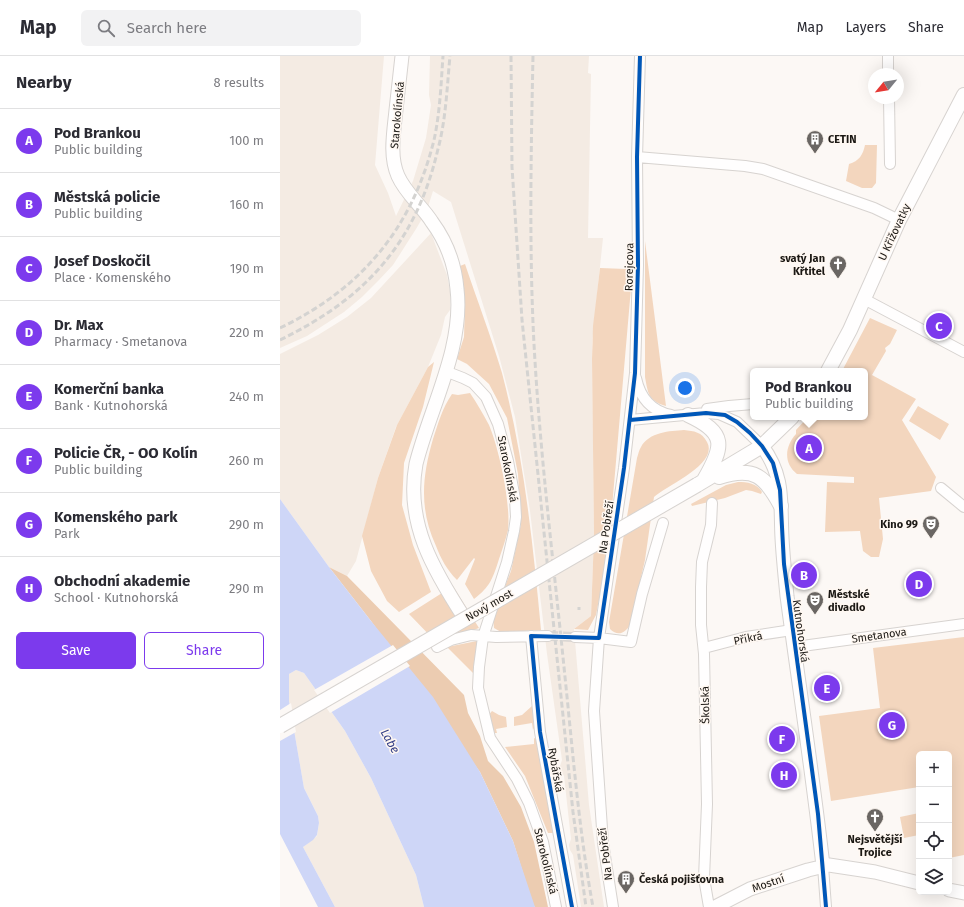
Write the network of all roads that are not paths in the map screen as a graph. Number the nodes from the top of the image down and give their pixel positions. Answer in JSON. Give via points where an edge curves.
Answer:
{"nodes":[{"id":1,"x":402,"y":56,"type":"edge"},
{"id":2,"x":640,"y":56,"type":"edge"},
{"id":3,"x":888,"y":56,"type":"edge"},
{"id":4,"x":888,"y":68,"type":"edge"},
{"id":5,"x":963,"y":102,"type":"edge"},
{"id":6,"x":889,"y":104,"type":"edge"},
{"id":7,"x":637,"y":157,"type":"junction"},
{"id":8,"x":890,"y":164,"type":"dead end"},
{"id":9,"x":899,"y":220,"type":"junction"},
{"id":10,"x":864,"y":299,"type":"junction"},
{"id":11,"x":964,"y":352,"type":"edge"},
{"id":12,"x":830,"y":368,"type":"edge"},
{"id":13,"x":445,"y":371,"type":"junction"},
{"id":14,"x":635,"y":373,"type":"junction"},
{"id":15,"x":750,"y":404,"type":"edge"},
{"id":16,"x":683,"y":415,"type":"junction"},
{"id":17,"x":630,"y":420,"type":"junction"},
{"id":18,"x":789,"y":420,"type":"edge"},
{"id":19,"x":762,"y":446,"type":"junction"},
{"id":20,"x":700,"y":483,"type":"junction"},
{"id":21,"x":941,"y":488,"type":"dead end"},
{"id":22,"x":712,"y":503,"type":"dead end"},
{"id":23,"x":781,"y":506,"type":"junction"},
{"id":24,"x":964,"y":507,"type":"edge"},
{"id":25,"x":663,"y":523,"type":"dead end"},
{"id":26,"x":465,"y":619,"type":"junction"},
{"id":27,"x":964,"y":624,"type":"edge"},
{"id":28,"x":792,"y":630,"type":"junction"},
{"id":29,"x":531,"y":636,"type":"junction"},
{"id":30,"x":548,"y":636,"type":"tunnel mouth"},
{"id":31,"x":484,"y":637,"type":"junction"},
{"id":32,"x":575,"y":637,"type":"tunnel mouth"},
{"id":33,"x":599,"y":638,"type":"junction"},
{"id":34,"x":437,"y":647,"type":"dead end"},
{"id":35,"x":794,"y":647,"type":"junction"},
{"id":36,"x":704,"y":648,"type":"junction"},
{"id":37,"x":280,"y":726,"type":"edge"},
{"id":38,"x":823,"y":866,"type":"junction"},
{"id":39,"x":916,"y":882,"type":"edge"},
{"id":40,"x":964,"y":886,"type":"edge"},
{"id":41,"x":952,"y":889,"type":"edge"},
{"id":42,"x":952,"y":890,"type":"edge"},
{"id":43,"x":964,"y":893,"type":"edge"},
{"id":44,"x":556,"y":907,"type":"edge"},
{"id":45,"x":572,"y":907,"type":"edge"},
{"id":46,"x":613,"y":907,"type":"edge"},
{"id":47,"x":709,"y":907,"type":"edge"},
{"id":48,"x":715,"y":907,"type":"edge"},
{"id":49,"x":826,"y":907,"type":"edge"}],
"edges":[{"from":1,"to":13,"type":"street","name":"Starokolínská","via":[[393,144],[394,161],[406,189],[445,242],[457,288],[459,312],[456,337]]},
{"from":2,"to":7,"type":"street","name":"Rorejcova"},
{"from":3,"to":4,"type":"street"},
{"from":5,"to":9,"type":"main road","name":"U Křižovatky"},
{"from":6,"to":8,"type":"street"},
{"from":7,"to":9,"type":"street","via":[[763,169],[874,208]]},
{"from":7,"to":14,"type":"street","name":"Rorejcova"},
{"from":9,"to":10,"type":"main road","name":"U Křižovatky"},
{"from":10,"to":11,"type":"street"},
{"from":10,"to":12,"type":"main road","name":"U Křižovatky"},
{"from":13,"to":26,"type":"street","name":"Starokolínská","via":[[419,452],[414,476],[414,512],[420,536],[433,564]]},
{"from":13,"to":31,"type":"street","name":"Starokolínská","via":[[473,383],[489,403],[503,441],[515,499],[516,517],[512,544]]},
{"from":14,"to":16,"type":"street","via":[[640,391],[648,404],[662,413]]},
{"from":14,"to":17,"type":"street","name":"Rorejcova"},
{"from":15,"to":16,"type":"street","via":[[717,407]]},
{"from":16,"to":17,"type":"street"},
{"from":16,"to":19,"type":"street","name":"Kutnohorská","via":[[725,415],[744,427]]},
{"from":16,"to":20,"type":"main road","via":[[705,423],[715,431],[719,443],[716,459]]},
{"from":17,"to":33,"type":"street","name":"Na Pobřeží"},
{"from":18,"to":19,"type":"main road"},
{"from":19,"to":20,"type":"main road"},
{"from":19,"to":23,"type":"street","name":"Kutnohorská","via":[[776,472]]},
{"from":20,"to":23,"type":"main road","via":[[733,473],[756,475],[770,487]]},
{"from":20,"to":26,"type":"main road","name":"Nový most","bridge":true},
{"from":21,"to":24,"type":"street"},
{"from":22,"to":36,"type":"street","name":"Školská","via":[[711,525],[702,562],[701,625]]},
{"from":23,"to":28,"type":"street","name":"Kutnohorská","via":[[782,548]]},
{"from":25,"to":33,"type":"street","via":[[631,642]]},
{"from":26,"to":37,"type":"main road","name":"Nový most","bridge":true},
{"from":27,"to":35,"type":"street","name":"Smetanova"},
{"from":28,"to":35,"type":"street","name":"Kutnohorská"},
{"from":28,"to":36,"type":"street","name":"Příkrá","via":[[746,636]]},
{"from":29,"to":30,"type":"street"},
{"from":29,"to":31,"type":"street"},
{"from":29,"to":45,"type":"street","name":"Rybářská","via":[[540,732]]},
{"from":31,"to":34,"type":"street","via":[[458,637]]},
{"from":31,"to":44,"type":"street","name":"Starokolínská","via":[[478,688],[490,738],[517,779],[529,803],[543,842]]},
{"from":32,"to":33,"type":"street"},
{"from":33,"to":46,"type":"street","name":"Na Pobřeží","via":[[594,711],[603,843]]},
{"from":35,"to":38,"type":"street","name":"Kutnohorská"},
{"from":36,"to":47,"type":"street","name":"Školská","via":[[707,804],[704,878]]},
{"from":38,"to":39,"type":"street","name":"Mostní","via":[[846,867]]},
{"from":38,"to":48,"type":"street","name":"Mostní","via":[[750,889]]},
{"from":38,"to":49,"type":"street","name":"Kutnohorská"},
{"from":40,"to":41,"type":"street"},
{"from":42,"to":43,"type":"street"}]}
